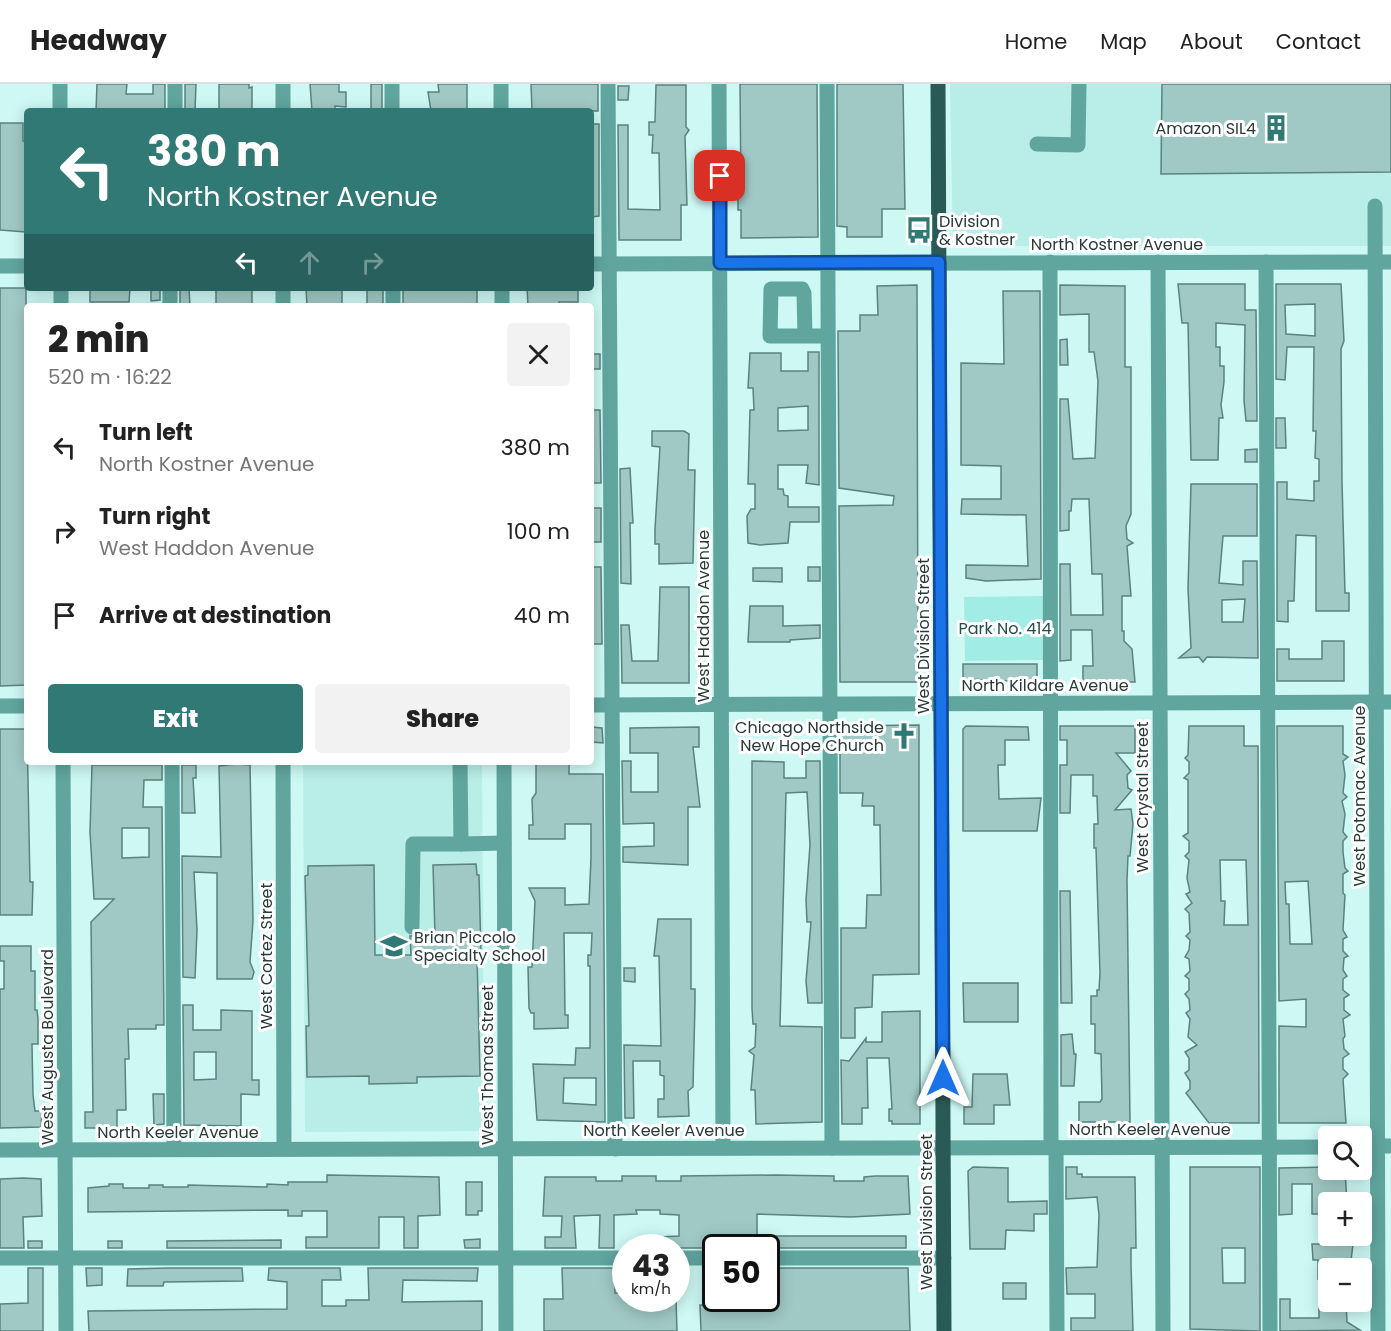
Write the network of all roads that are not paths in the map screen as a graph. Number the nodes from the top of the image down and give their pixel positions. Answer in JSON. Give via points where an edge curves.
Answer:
{"nodes":[{"id":1,"x":60,"y":84,"type":"edge"},
{"id":2,"x":176,"y":84,"type":"edge"},
{"id":3,"x":283,"y":84,"type":"edge"},
{"id":4,"x":392,"y":84,"type":"edge"},
{"id":5,"x":501,"y":84,"type":"edge"},
{"id":6,"x":608,"y":84,"type":"edge"},
{"id":7,"x":719,"y":84,"type":"edge"},
{"id":8,"x":827,"y":84,"type":"edge"},
{"id":9,"x":938,"y":84,"type":"edge"},
{"id":10,"x":1079,"y":84,"type":"edge"},
{"id":11,"x":60,"y":108,"type":"edge"},
{"id":12,"x":176,"y":108,"type":"edge"},
{"id":13,"x":283,"y":108,"type":"edge"},
{"id":14,"x":392,"y":108,"type":"edge"},
{"id":15,"x":501,"y":108,"type":"edge"},
{"id":16,"x":1037,"y":144,"type":"dead end"},
{"id":17,"x":1375,"y":206,"type":"dead end"},
{"id":18,"x":939,"y":262,"type":"junction"},
{"id":19,"x":1050,"y":262,"type":"junction"},
{"id":20,"x":1158,"y":262,"type":"junction"},
{"id":21,"x":1266,"y":262,"type":"junction"},
{"id":22,"x":1383,"y":262,"type":"edge"},
{"id":23,"x":720,"y":263,"type":"junction"},
{"id":24,"x":789,"y":263,"type":"junction"},
{"id":25,"x":828,"y":263,"type":"junction"},
{"id":26,"x":594,"y":264,"type":"edge"},
{"id":27,"x":608,"y":264,"type":"junction"},
{"id":28,"x":0,"y":266,"type":"edge"},
{"id":29,"x":24,"y":266,"type":"edge"},
{"id":30,"x":788,"y":289,"type":"junction"},
{"id":31,"x":805,"y":336,"type":"junction"},
{"id":32,"x":828,"y":336,"type":"junction"},
{"id":33,"x":1384,"y":702,"type":"edge"},
{"id":34,"x":1050,"y":703,"type":"junction"},
{"id":35,"x":1159,"y":703,"type":"junction"},
{"id":36,"x":1268,"y":703,"type":"junction"},
{"id":37,"x":722,"y":704,"type":"junction"},
{"id":38,"x":830,"y":704,"type":"junction"},
{"id":39,"x":941,"y":704,"type":"junction"},
{"id":40,"x":594,"y":705,"type":"edge"},
{"id":41,"x":613,"y":705,"type":"junction"},
{"id":42,"x":0,"y":706,"type":"edge"},
{"id":43,"x":24,"y":706,"type":"edge"},
{"id":44,"x":63,"y":765,"type":"edge"},
{"id":45,"x":172,"y":765,"type":"edge"},
{"id":46,"x":284,"y":765,"type":"edge"},
{"id":47,"x":460,"y":765,"type":"edge"},
{"id":48,"x":504,"y":765,"type":"edge"},
{"id":49,"x":504,"y":843,"type":"junction"},
{"id":50,"x":461,"y":844,"type":"junction"},
{"id":51,"x":412,"y":927,"type":"dead end"},
{"id":52,"x":1377,"y":1146,"type":"edge"},
{"id":53,"x":1054,"y":1147,"type":"junction"},
{"id":54,"x":1162,"y":1147,"type":"junction"},
{"id":55,"x":1269,"y":1147,"type":"junction"},
{"id":56,"x":1318,"y":1147,"type":"edge"},
{"id":57,"x":723,"y":1148,"type":"junction"},
{"id":58,"x":832,"y":1148,"type":"junction"},
{"id":59,"x":944,"y":1148,"type":"junction"},
{"id":60,"x":174,"y":1149,"type":"junction"},
{"id":61,"x":284,"y":1149,"type":"junction"},
{"id":62,"x":505,"y":1149,"type":"junction"},
{"id":63,"x":615,"y":1149,"type":"junction"},
{"id":64,"x":0,"y":1150,"type":"edge"},
{"id":65,"x":65,"y":1150,"type":"junction"},
{"id":66,"x":0,"y":1258,"type":"edge"},
{"id":67,"x":66,"y":1258,"type":"junction"},
{"id":68,"x":506,"y":1258,"type":"junction"},
{"id":69,"x":612,"y":1258,"type":"edge"},
{"id":70,"x":780,"y":1258,"type":"edge"},
{"id":71,"x":944,"y":1258,"type":"junction"},
{"id":72,"x":66,"y":1331,"type":"edge"},
{"id":73,"x":506,"y":1331,"type":"edge"},
{"id":74,"x":944,"y":1331,"type":"edge"},
{"id":75,"x":1057,"y":1331,"type":"edge"},
{"id":76,"x":1163,"y":1331,"type":"edge"},
{"id":77,"x":1270,"y":1331,"type":"edge"},
{"id":78,"x":1378,"y":1331,"type":"edge"}],
"edges":[{"from":1,"to":11,"type":"street"},
{"from":2,"to":12,"type":"street"},
{"from":3,"to":13,"type":"street"},
{"from":4,"to":14,"type":"street"},
{"from":5,"to":15,"type":"street"},
{"from":6,"to":27,"type":"street"},
{"from":7,"to":23,"type":"street","name":"West Haddon Avenue"},
{"from":8,"to":25,"type":"street"},
{"from":9,"to":18,"type":"main road","name":"West Division Street"},
{"from":10,"to":16,"type":"street","via":[[1078,145]]},
{"from":17,"to":22,"type":"street","name":"West Potomac Avenue"},
{"from":18,"to":19,"type":"street","name":"North Kostner Avenue"},
{"from":18,"to":25,"type":"street","name":"North Kostner Avenue"},
{"from":18,"to":39,"type":"main road","name":"West Division Street"},
{"from":19,"to":20,"type":"street","name":"North Kostner Avenue"},
{"from":19,"to":34,"type":"street"},
{"from":20,"to":21,"type":"street","name":"North Kostner Avenue"},
{"from":20,"to":35,"type":"street","name":"West Crystal Street"},
{"from":21,"to":22,"type":"street","name":"North Kostner Avenue"},
{"from":21,"to":36,"type":"street"},
{"from":22,"to":33,"type":"street","name":"West Potomac Avenue"},
{"from":23,"to":24,"type":"street","name":"North Kostner Avenue"},
{"from":23,"to":27,"type":"street","name":"North Kostner Avenue"},
{"from":23,"to":37,"type":"street","name":"West Haddon Avenue"},
{"from":24,"to":25,"type":"street","name":"North Kostner Avenue"},
{"from":24,"to":30,"type":"street"},
{"from":25,"to":32,"type":"street"},
{"from":26,"to":27,"type":"street","name":"North Kostner Avenue"},
{"from":27,"to":41,"type":"street"},
{"from":28,"to":29,"type":"street"},
{"from":30,"to":31,"type":"street","via":[[804,292]]},
{"from":30,"to":31,"type":"street","via":[[771,289],[770,336]]},
{"from":31,"to":32,"type":"street"},
{"from":32,"to":38,"type":"street"},
{"from":33,"to":36,"type":"street","name":"North Kildare Avenue"},
{"from":33,"to":52,"type":"street","name":"West Potomac Avenue"},
{"from":34,"to":35,"type":"street","name":"North Kildare Avenue"},
{"from":34,"to":39,"type":"street","name":"North Kildare Avenue"},
{"from":34,"to":53,"type":"street"},
{"from":35,"to":36,"type":"street","name":"North Kildare Avenue"},
{"from":35,"to":54,"type":"street","name":"West Crystal Street"},
{"from":36,"to":55,"type":"street"},
{"from":37,"to":38,"type":"street","name":"North Kildare Avenue"},
{"from":37,"to":41,"type":"street","name":"North Kildare Avenue"},
{"from":37,"to":57,"type":"street","name":"West Haddon Avenue"},
{"from":38,"to":39,"type":"street","name":"North Kildare Avenue"},
{"from":38,"to":58,"type":"street"},
{"from":39,"to":59,"type":"main road","name":"West Division Street"},
{"from":40,"to":41,"type":"street","name":"North Kildare Avenue"},
{"from":41,"to":63,"type":"street"},
{"from":42,"to":43,"type":"street"},
{"from":44,"to":65,"type":"street","name":"West Augusta Boulevard"},
{"from":45,"to":60,"type":"street"},
{"from":46,"to":61,"type":"street","name":"West Cortez Street"},
{"from":47,"to":50,"type":"street"},
{"from":48,"to":49,"type":"street","name":"West Thomas Street"},
{"from":49,"to":50,"type":"street"},
{"from":49,"to":62,"type":"street","name":"West Thomas Street"},
{"from":50,"to":51,"type":"street","via":[[412,844]]},
{"from":52,"to":78,"type":"street","name":"West Potomac Avenue"},
{"from":53,"to":54,"type":"street","name":"North Keeler Avenue"},
{"from":53,"to":59,"type":"street","name":"North Keeler Avenue"},
{"from":53,"to":75,"type":"street"},
{"from":54,"to":55,"type":"street","name":"North Keeler Avenue"},
{"from":54,"to":76,"type":"street","name":"West Crystal Street"},
{"from":55,"to":56,"type":"street","name":"North Keeler Avenue"},
{"from":55,"to":77,"type":"street"},
{"from":57,"to":58,"type":"street","name":"North Keeler Avenue"},
{"from":57,"to":63,"type":"street","name":"North Keeler Avenue"},
{"from":58,"to":59,"type":"street","name":"North Keeler Avenue"},
{"from":59,"to":71,"type":"main road","name":"West Division Street"},
{"from":60,"to":61,"type":"street","name":"North Keeler Avenue"},
{"from":60,"to":65,"type":"street","name":"North Keeler Avenue"},
{"from":61,"to":62,"type":"street","name":"North Keeler Avenue"},
{"from":62,"to":63,"type":"street","name":"North Keeler Avenue"},
{"from":62,"to":68,"type":"street","name":"West Thomas Street"},
{"from":64,"to":65,"type":"street","name":"North Keeler Avenue"},
{"from":65,"to":67,"type":"street","name":"West Augusta Boulevard"},
{"from":66,"to":67,"type":"street"},
{"from":67,"to":68,"type":"street"},
{"from":67,"to":72,"type":"street","name":"West Augusta Boulevard"},
{"from":68,"to":69,"type":"street"},
{"from":68,"to":73,"type":"street","name":"West Thomas Street"},
{"from":70,"to":71,"type":"street"},
{"from":71,"to":74,"type":"main road","name":"West Division Street"}]}
